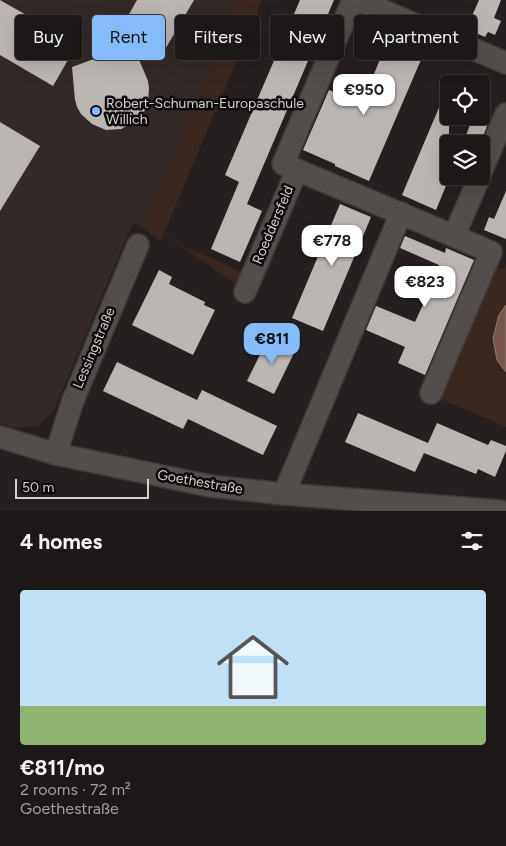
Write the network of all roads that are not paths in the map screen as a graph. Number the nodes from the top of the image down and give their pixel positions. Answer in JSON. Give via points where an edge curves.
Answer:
{"nodes":[{"id":1,"x":353,"y":0,"type":"edge"},
{"id":2,"x":358,"y":0,"type":"edge"},
{"id":3,"x":506,"y":63,"type":"edge"},
{"id":4,"x":506,"y":114,"type":"edge"},
{"id":5,"x":490,"y":151,"type":"edge"},
{"id":6,"x":297,"y":170,"type":"junction"},
{"id":7,"x":476,"y":185,"type":"edge"},
{"id":8,"x":400,"y":214,"type":"junction"},
{"id":9,"x":454,"y":236,"type":"junction"},
{"id":10,"x":138,"y":245,"type":"dead end"},
{"id":11,"x":245,"y":292,"type":"dead end"},
{"id":12,"x":431,"y":393,"type":"dead end"},
{"id":13,"x":0,"y":437,"type":"edge"},
{"id":14,"x":56,"y":454,"type":"junction"},
{"id":15,"x":284,"y":494,"type":"junction"},
{"id":16,"x":500,"y":511,"type":"edge"}],
"edges":[{"from":1,"to":6,"type":"street","name":"Roeddersfeld","via":[[283,164]]},
{"from":2,"to":3,"type":"street"},
{"from":4,"to":5,"type":"street"},
{"from":6,"to":8,"type":"street"},
{"from":6,"to":11,"type":"street","name":"Roeddersfeld"},
{"from":7,"to":9,"type":"street"},
{"from":8,"to":9,"type":"street"},
{"from":8,"to":15,"type":"street"},
{"from":9,"to":12,"type":"street","via":[[491,252]]},
{"from":10,"to":14,"type":"street","name":"Lessingstraße","via":[[72,403]]},
{"from":13,"to":14,"type":"street","name":"Goethestraße"},
{"from":14,"to":15,"type":"street","name":"Goethestraße","via":[[210,486]]},
{"from":15,"to":16,"type":"street","name":"Goethestraße"}]}
